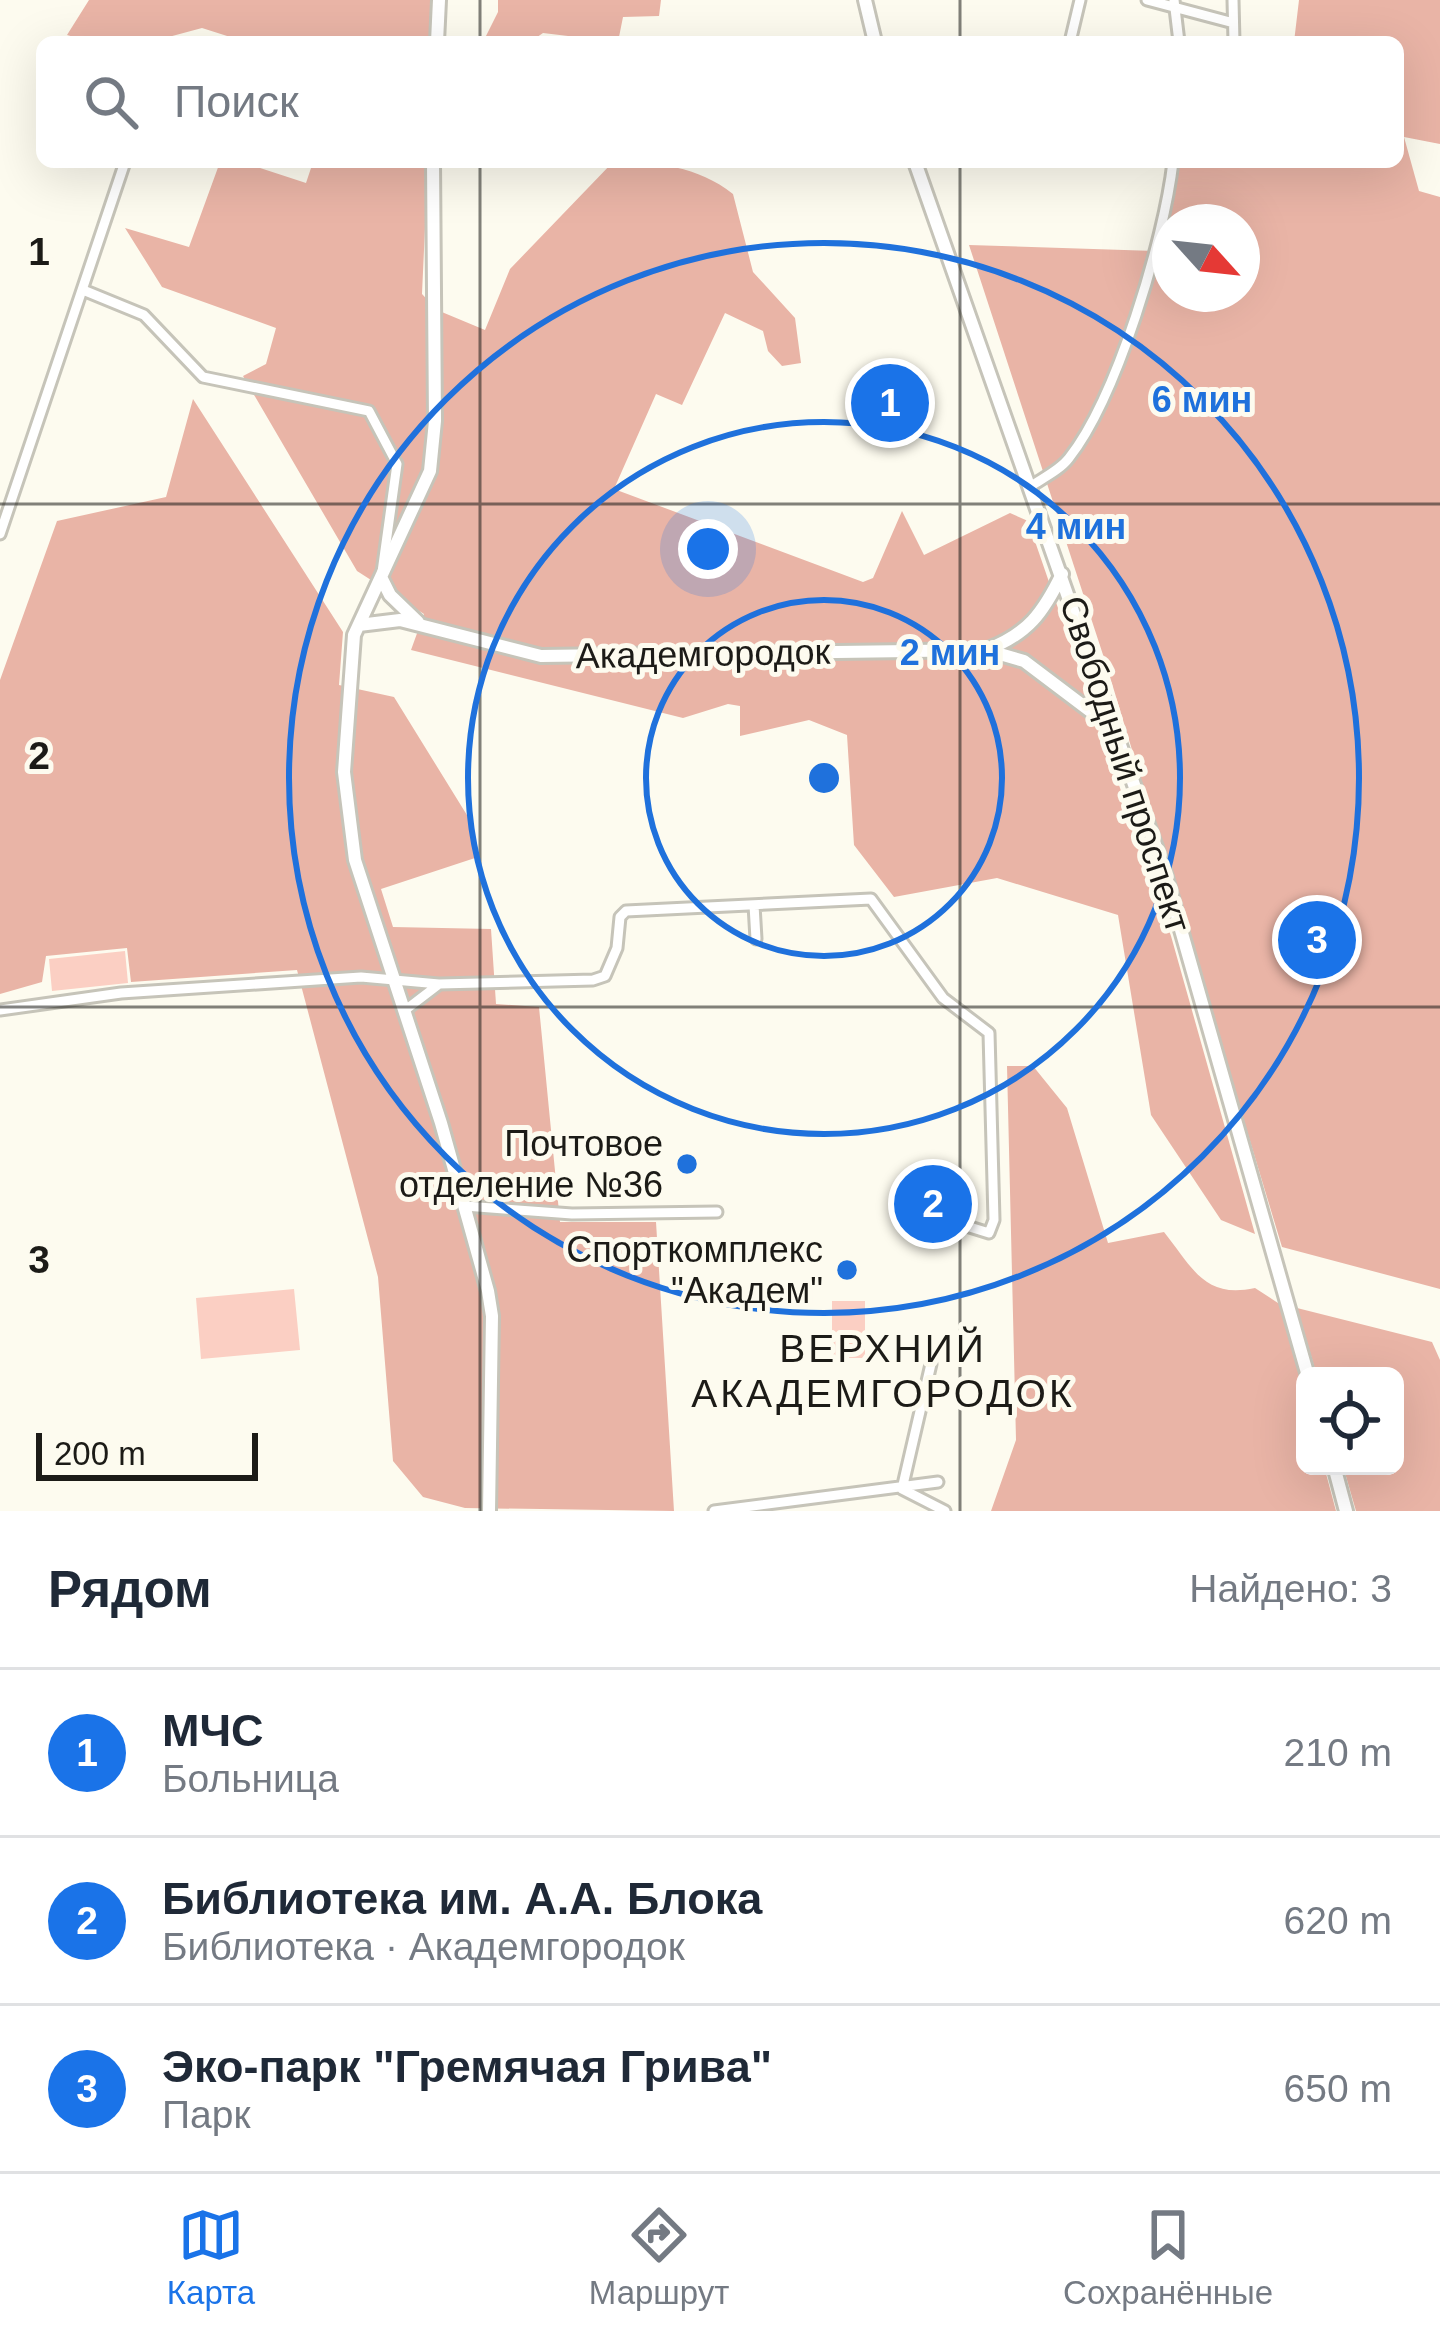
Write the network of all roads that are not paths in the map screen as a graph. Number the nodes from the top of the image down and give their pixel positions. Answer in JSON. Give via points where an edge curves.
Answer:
{"nodes":[{"id":1,"x":439,"y":0,"type":"edge"},
{"id":2,"x":865,"y":0,"type":"edge"},
{"id":3,"x":1080,"y":0,"type":"edge"},
{"id":4,"x":1147,"y":0,"type":"edge"},
{"id":5,"x":1233,"y":0,"type":"edge"},
{"id":6,"x":1173,"y":6,"type":"edge"},
{"id":7,"x":1230,"y":22,"type":"junction"},
{"id":8,"x":437,"y":36,"type":"edge"},
{"id":9,"x":874,"y":36,"type":"edge"},
{"id":10,"x":1071,"y":36,"type":"edge"},
{"id":11,"x":1178,"y":36,"type":"edge"},
{"id":12,"x":1233,"y":36,"type":"edge"},
{"id":13,"x":123,"y":168,"type":"edge"},
{"id":14,"x":433,"y":168,"type":"edge"},
{"id":15,"x":917,"y":168,"type":"edge"},
{"id":16,"x":1171,"y":168,"type":"edge"},
{"id":17,"x":82,"y":290,"type":"junction"},
{"id":18,"x":1031,"y":486,"type":"junction"},
{"id":19,"x":0,"y":534,"type":"edge"},
{"id":20,"x":1062,"y":574,"type":"junction"},
{"id":21,"x":381,"y":577,"type":"junction"},
{"id":22,"x":359,"y":625,"type":"junction"},
{"id":23,"x":424,"y":626,"type":"junction"},
{"id":24,"x":986,"y":650,"type":"junction"},
{"id":25,"x":1119,"y":733,"type":"junction"},
{"id":26,"x":754,"y":905,"type":"junction"},
{"id":27,"x":756,"y":940,"type":"dead end"},
{"id":28,"x":391,"y":976,"type":"junction"},
{"id":29,"x":439,"y":984,"type":"junction"},
{"id":30,"x":0,"y":1010,"type":"edge"},
{"id":31,"x":404,"y":1011,"type":"junction"},
{"id":32,"x":465,"y":1206,"type":"junction"},
{"id":33,"x":717,"y":1212,"type":"dead end"},
{"id":34,"x":960,"y":1224,"type":"dead end"},
{"id":35,"x":931,"y":1364,"type":"dead end"},
{"id":36,"x":1306,"y":1367,"type":"edge"},
{"id":37,"x":1336,"y":1475,"type":"edge"},
{"id":38,"x":938,"y":1482,"type":"dead end"},
{"id":39,"x":902,"y":1489,"type":"junction"},
{"id":40,"x":489,"y":1511,"type":"edge"},
{"id":41,"x":714,"y":1511,"type":"edge"},
{"id":42,"x":945,"y":1511,"type":"edge"},
{"id":43,"x":1346,"y":1511,"type":"edge"}],
"edges":[{"from":1,"to":8,"type":"main road"},
{"from":2,"to":9,"type":"main road"},
{"from":3,"to":10,"type":"street"},
{"from":4,"to":6,"type":"street"},
{"from":5,"to":7,"type":"street"},
{"from":6,"to":7,"type":"street"},
{"from":6,"to":11,"type":"street"},
{"from":7,"to":12,"type":"street"},
{"from":13,"to":17,"type":"street"},
{"from":14,"to":21,"type":"main road","via":[[434,442],[430,471]]},
{"from":15,"to":18,"type":"main road","name":"Свободный проспект"},
{"from":16,"to":18,"type":"street","via":[[1103,398],[1067,461]]},
{"from":17,"to":19,"type":"street"},
{"from":17,"to":21,"type":"street","via":[[144,315],[207,379],[369,411],[397,464]]},
{"from":18,"to":20,"type":"main road","name":"Свободный проспект"},
{"from":20,"to":24,"type":"main road","via":[[1038,620]]},
{"from":20,"to":25,"type":"main road","name":"Свободный проспект"},
{"from":21,"to":22,"type":"main road"},
{"from":21,"to":23,"type":"main road"},
{"from":22,"to":23,"type":"main road","name":"Академгородок"},
{"from":22,"to":28,"type":"main road","via":[[344,727],[347,817]]},
{"from":23,"to":24,"type":"main road","name":"Академгородок","via":[[541,656]]},
{"from":24,"to":25,"type":"main road","via":[[1024,661]]},
{"from":25,"to":36,"type":"main road","name":"Свободный проспект"},
{"from":26,"to":27,"type":"street"},
{"from":26,"to":29,"type":"street","via":[[626,911],[605,976],[593,980]]},
{"from":26,"to":34,"type":"street","via":[[871,899],[943,998],[989,1033],[994,1220],[988,1233]]},
{"from":28,"to":29,"type":"street"},
{"from":28,"to":30,"type":"street","via":[[121,993]]},
{"from":28,"to":31,"type":"main road"},
{"from":29,"to":31,"type":"street"},
{"from":31,"to":32,"type":"main road"},
{"from":32,"to":33,"type":"street"},
{"from":32,"to":40,"type":"main road","via":[[493,1316]]},
{"from":35,"to":39,"type":"street"},
{"from":37,"to":43,"type":"main road"},
{"from":38,"to":39,"type":"street"},
{"from":39,"to":41,"type":"street"},
{"from":39,"to":42,"type":"street"}]}
